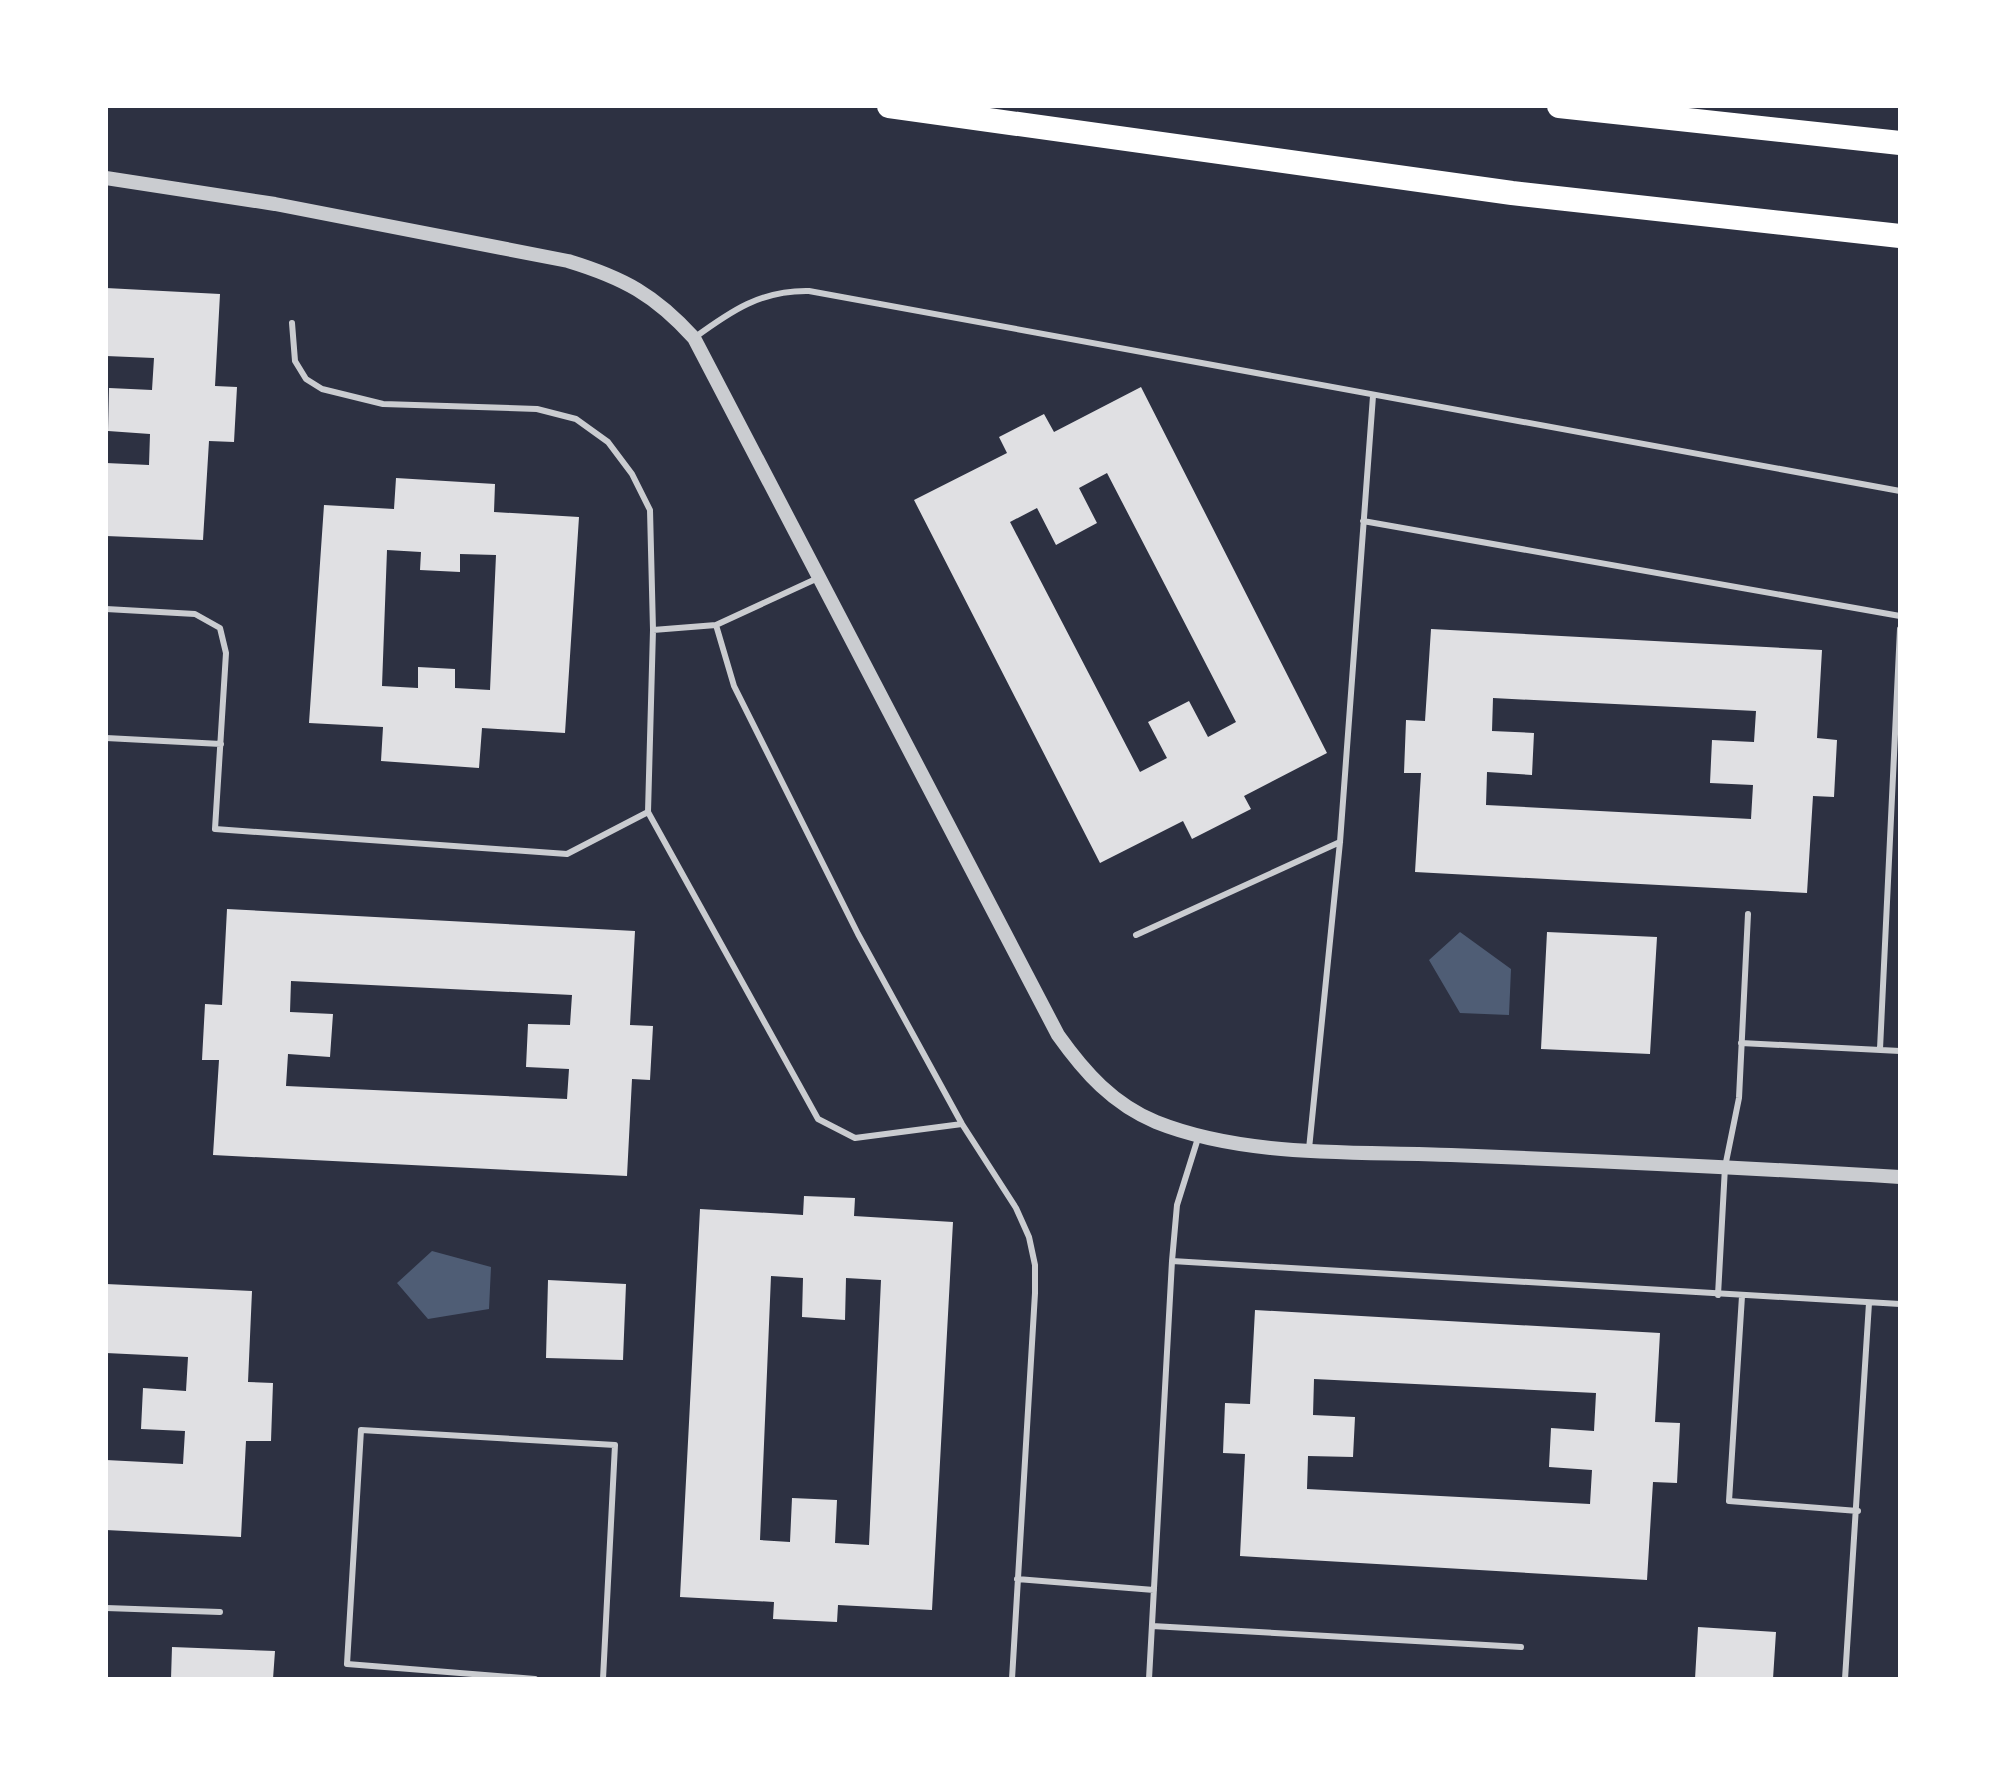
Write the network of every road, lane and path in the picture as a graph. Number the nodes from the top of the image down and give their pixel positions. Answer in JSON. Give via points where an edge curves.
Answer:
{"nodes":[{"id":1,"x":889,"y":106,"type":"edge"},
{"id":2,"x":1559,"y":106,"type":"edge"},
{"id":3,"x":1900,"y":143,"type":"edge"},
{"id":4,"x":106,"y":178,"type":"edge"},
{"id":5,"x":1900,"y":236,"type":"edge"},
{"id":6,"x":292,"y":323,"type":"dead end"},
{"id":7,"x":694,"y":338,"type":"junction"},
{"id":8,"x":1373,"y":396,"type":"junction"},
{"id":9,"x":1900,"y":491,"type":"edge"},
{"id":10,"x":1363,"y":521,"type":"junction"},
{"id":11,"x":820,"y":577,"type":"junction"},
{"id":12,"x":106,"y":609,"type":"edge"},
{"id":13,"x":1900,"y":616,"type":"edge"},
{"id":14,"x":716,"y":625,"type":"junction"},
{"id":15,"x":1900,"y":629,"type":"edge"},
{"id":16,"x":653,"y":630,"type":"junction"},
{"id":17,"x":106,"y":738,"type":"edge"},
{"id":18,"x":221,"y":744,"type":"junction"},
{"id":19,"x":648,"y":812,"type":"junction"},
{"id":20,"x":1340,"y":842,"type":"junction"},
{"id":21,"x":1748,"y":914,"type":"dead end"},
{"id":22,"x":1136,"y":935,"type":"dead end"},
{"id":23,"x":1741,"y":1043,"type":"junction"},
{"id":24,"x":1880,"y":1049,"type":"junction"},
{"id":25,"x":1900,"y":1051,"type":"edge"},
{"id":26,"x":962,"y":1124,"type":"junction"},
{"id":27,"x":1199,"y":1135,"type":"junction"},
{"id":28,"x":1309,"y":1149,"type":"junction"},
{"id":29,"x":1725,"y":1167,"type":"junction"},
{"id":30,"x":1900,"y":1177,"type":"edge"},
{"id":31,"x":1172,"y":1261,"type":"junction"},
{"id":32,"x":1718,"y":1295,"type":"junction"},
{"id":33,"x":1742,"y":1296,"type":"junction"},
{"id":34,"x":1869,"y":1303,"type":"junction"},
{"id":35,"x":1900,"y":1304,"type":"edge"},
{"id":36,"x":1858,"y":1511,"type":"junction"},
{"id":37,"x":1017,"y":1579,"type":"junction"},
{"id":38,"x":1154,"y":1590,"type":"junction"},
{"id":39,"x":106,"y":1608,"type":"edge"},
{"id":40,"x":220,"y":1612,"type":"dead end"},
{"id":41,"x":1152,"y":1626,"type":"junction"},
{"id":42,"x":1521,"y":1647,"type":"dead end"},
{"id":43,"x":436,"y":1675,"type":"edge"},
{"id":44,"x":535,"y":1679,"type":"edge"},
{"id":45,"x":603,"y":1679,"type":"edge"},
{"id":46,"x":1012,"y":1679,"type":"edge"},
{"id":47,"x":1149,"y":1679,"type":"edge"},
{"id":48,"x":1845,"y":1679,"type":"edge"}],
"edges":[{"from":1,"to":5,"type":"highway","via":[[1512,193]]},
{"from":2,"to":3,"type":"highway"},
{"from":4,"to":7,"type":"street","via":[[288,206],[568,261],[641,289]]},
{"from":6,"to":16,"type":"lane","via":[[295,361],[306,379],[322,389],[383,404],[537,409],[576,419],[608,442],[650,510]]},
{"from":7,"to":8,"type":"lane","via":[[742,304],[776,292],[809,291]]},
{"from":7,"to":11,"type":"street"},
{"from":8,"to":9,"type":"lane"},
{"from":8,"to":10,"type":"lane"},
{"from":10,"to":13,"type":"lane"},
{"from":10,"to":20,"type":"lane"},
{"from":11,"to":14,"type":"lane"},
{"from":11,"to":27,"type":"street","via":[[1058,1035],[1092,1079],[1119,1103]]},
{"from":12,"to":18,"type":"lane","via":[[195,614],[220,628],[226,653]]},
{"from":14,"to":16,"type":"lane"},
{"from":14,"to":26,"type":"lane","via":[[734,686],[858,934]]},
{"from":15,"to":24,"type":"lane"},
{"from":16,"to":19,"type":"lane"},
{"from":17,"to":18,"type":"lane"},
{"from":18,"to":19,"type":"lane","via":[[215,829],[567,854]]},
{"from":19,"to":26,"type":"lane","via":[[818,1119],[855,1138]]},
{"from":20,"to":22,"type":"lane"},
{"from":20,"to":28,"type":"lane"},
{"from":21,"to":23,"type":"lane"},
{"from":23,"to":24,"type":"lane"},
{"from":23,"to":29,"type":"lane","via":[[1739,1098]]},
{"from":24,"to":25,"type":"lane"},
{"from":26,"to":37,"type":"lane","via":[[1016,1208],[1035,1265]]},
{"from":27,"to":28,"type":"street"},
{"from":27,"to":31,"type":"lane","via":[[1177,1205]]},
{"from":28,"to":29,"type":"street"},
{"from":29,"to":30,"type":"street"},
{"from":29,"to":32,"type":"lane"},
{"from":31,"to":32,"type":"lane"},
{"from":31,"to":38,"type":"lane"},
{"from":32,"to":33,"type":"lane"},
{"from":33,"to":34,"type":"lane"},
{"from":33,"to":36,"type":"lane","via":[[1729,1501]]},
{"from":34,"to":35,"type":"lane"},
{"from":34,"to":36,"type":"lane"},
{"from":36,"to":48,"type":"lane"},
{"from":37,"to":38,"type":"lane"},
{"from":37,"to":46,"type":"lane"},
{"from":38,"to":41,"type":"lane"},
{"from":39,"to":40,"type":"lane"},
{"from":41,"to":42,"type":"lane"},
{"from":41,"to":47,"type":"lane"},
{"from":43,"to":44,"type":"lane"},
{"from":43,"to":45,"type":"lane","via":[[347,1664],[361,1430],[615,1445]]}]}
